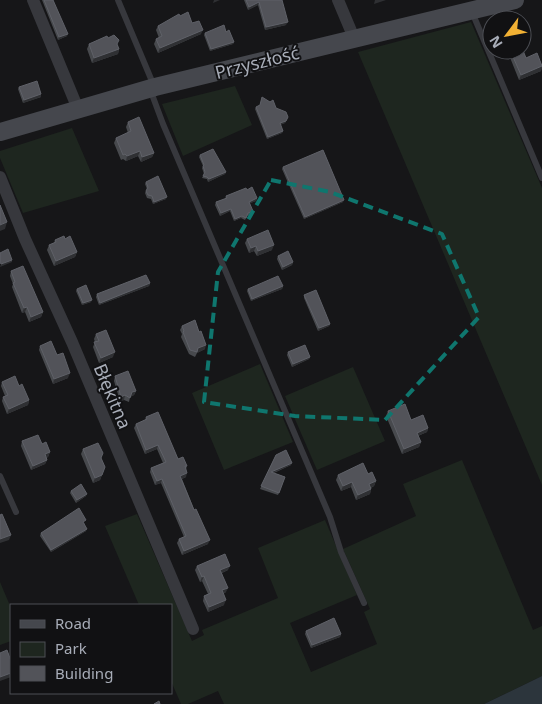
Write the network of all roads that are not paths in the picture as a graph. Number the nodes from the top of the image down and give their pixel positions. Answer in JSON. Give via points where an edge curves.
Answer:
{"nodes":[{"id":1,"x":33,"y":0,"type":"edge"},
{"id":2,"x":118,"y":0,"type":"edge"},
{"id":3,"x":338,"y":0,"type":"edge"},
{"id":4,"x":515,"y":0,"type":"edge"},
{"id":5,"x":471,"y":11,"type":"junction"},
{"id":6,"x":354,"y":38,"type":"junction"},
{"id":7,"x":152,"y":87,"type":"junction"},
{"id":8,"x":78,"y":109,"type":"junction"},
{"id":9,"x":0,"y":132,"type":"edge"},
{"id":10,"x":0,"y":177,"type":"edge"},
{"id":11,"x":542,"y":178,"type":"edge"},
{"id":12,"x":0,"y":476,"type":"edge"},
{"id":13,"x":16,"y":512,"type":"dead end"},
{"id":14,"x":364,"y":603,"type":"dead end"},
{"id":15,"x":193,"y":629,"type":"dead end"}],
"edges":[{"from":1,"to":8,"type":"street"},
{"from":2,"to":7,"type":"lane"},
{"from":3,"to":6,"type":"street"},
{"from":4,"to":5,"type":"street","name":"Przyszłość"},
{"from":5,"to":6,"type":"street","name":"Przyszłość"},
{"from":5,"to":11,"type":"lane"},
{"from":6,"to":7,"type":"street","name":"Przyszłość"},
{"from":7,"to":8,"type":"street","name":"Przyszłość"},
{"from":7,"to":14,"type":"lane","via":[[167,133]]},
{"from":8,"to":9,"type":"street","name":"Przyszłość"},
{"from":10,"to":15,"type":"street","name":"Błękitna"},
{"from":12,"to":13,"type":"lane"}]}
